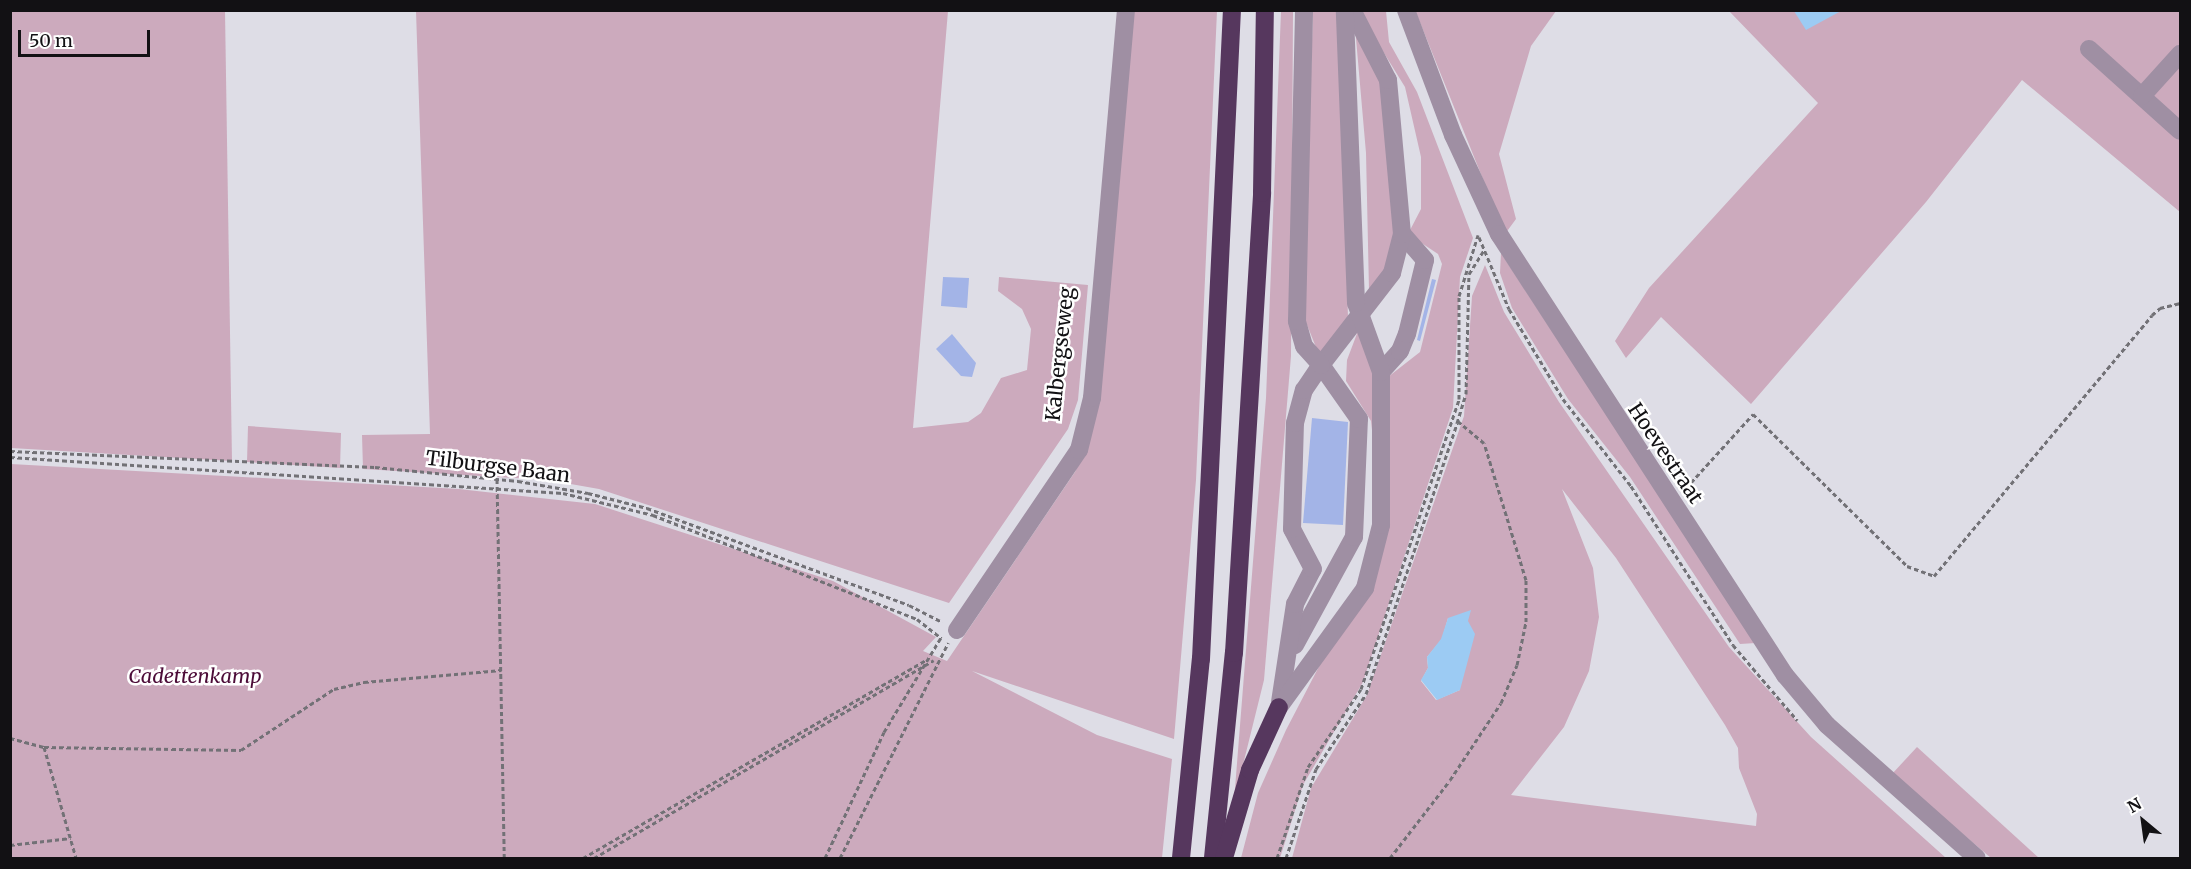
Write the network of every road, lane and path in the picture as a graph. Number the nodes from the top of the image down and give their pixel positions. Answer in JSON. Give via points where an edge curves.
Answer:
{"nodes":[{"id":1,"x":1126,"y":10,"type":"edge"},
{"id":2,"x":1232,"y":10,"type":"edge"},
{"id":3,"x":1265,"y":10,"type":"edge"},
{"id":4,"x":1304,"y":10,"type":"edge"},
{"id":5,"x":1345,"y":10,"type":"edge"},
{"id":6,"x":1352,"y":10,"type":"edge"},
{"id":7,"x":1406,"y":10,"type":"edge"},
{"id":8,"x":2089,"y":49,"type":"dead end"},
{"id":9,"x":2181,"y":54,"type":"edge"},
{"id":10,"x":2142,"y":96,"type":"junction"},
{"id":11,"x":2181,"y":131,"type":"edge"},
{"id":12,"x":1402,"y":234,"type":"junction"},
{"id":13,"x":1499,"y":234,"type":"junction"},
{"id":14,"x":1478,"y":235,"type":"dead end"},
{"id":15,"x":2181,"y":303,"type":"edge"},
{"id":16,"x":1360,"y":316,"type":"junction"},
{"id":17,"x":1321,"y":365,"type":"junction"},
{"id":18,"x":1381,"y":372,"type":"junction"},
{"id":19,"x":1458,"y":421,"type":"junction"},
{"id":20,"x":10,"y":451,"type":"edge"},
{"id":21,"x":10,"y":458,"type":"edge"},
{"id":22,"x":497,"y":478,"type":"junction"},
{"id":23,"x":497,"y":486,"type":"junction"},
{"id":24,"x":1672,"y":502,"type":"junction"},
{"id":25,"x":949,"y":631,"type":"junction"},
{"id":26,"x":927,"y":659,"type":"junction"},
{"id":27,"x":1289,"y":663,"type":"junction"},
{"id":28,"x":922,"y":667,"type":"junction"},
{"id":29,"x":501,"y":670,"type":"junction"},
{"id":30,"x":1279,"y":707,"type":"junction"},
{"id":31,"x":10,"y":738,"type":"edge"},
{"id":32,"x":44,"y":747,"type":"junction"},
{"id":33,"x":71,"y":838,"type":"junction"},
{"id":34,"x":10,"y":845,"type":"edge"},
{"id":35,"x":76,"y":858,"type":"edge"},
{"id":36,"x":504,"y":858,"type":"edge"},
{"id":37,"x":583,"y":858,"type":"edge"},
{"id":38,"x":594,"y":858,"type":"edge"},
{"id":39,"x":825,"y":858,"type":"edge"},
{"id":40,"x":840,"y":858,"type":"edge"},
{"id":41,"x":1181,"y":858,"type":"edge"},
{"id":42,"x":1213,"y":858,"type":"edge"},
{"id":43,"x":1224,"y":858,"type":"edge"},
{"id":44,"x":1277,"y":858,"type":"edge"},
{"id":45,"x":1286,"y":858,"type":"edge"},
{"id":46,"x":1389,"y":858,"type":"edge"},
{"id":47,"x":1977,"y":858,"type":"edge"}],
"edges":[{"from":1,"to":25,"type":"street","name":"Kalbergseweg","via":[[1092,398],[1080,450]]},
{"from":2,"to":41,"type":"highway","via":[[1201,659]]},
{"from":3,"to":42,"type":"highway","via":[[1262,193],[1234,653]]},
{"from":4,"to":17,"type":"street","via":[[1297,321],[1304,346]]},
{"from":5,"to":16,"type":"street","via":[[1352,249]]},
{"from":6,"to":12,"type":"street","via":[[1388,80]]},
{"from":7,"to":13,"type":"street","name":"Hoevestraat","via":[[1453,135]]},
{"from":8,"to":10,"type":"street"},
{"from":9,"to":10,"type":"street"},
{"from":10,"to":11,"type":"street"},
{"from":12,"to":16,"type":"street","via":[[1392,273]]},
{"from":12,"to":18,"type":"street","via":[[1425,260],[1404,343]]},
{"from":13,"to":19,"type":"path","via":[[1469,274],[1466,393]]},
{"from":13,"to":24,"type":"street","name":"Hoevestraat"},
{"from":14,"to":44,"type":"path","via":[[1459,296],[1459,399],[1361,690],[1308,767]]},
{"from":15,"to":24,"type":"path","via":[[2160,308],[2152,315],[1934,576],[1907,566],[1754,414]]},
{"from":16,"to":17,"type":"street"},
{"from":16,"to":18,"type":"street"},
{"from":17,"to":27,"type":"street","via":[[1304,390],[1295,423],[1292,529],[1312,569],[1295,604]]},
{"from":17,"to":27,"type":"street","via":[[1359,419],[1354,537],[1344,563],[1298,636]]},
{"from":18,"to":30,"type":"street","via":[[1381,525],[1365,588]]},
{"from":19,"to":45,"type":"path","via":[[1366,694],[1316,769]]},
{"from":19,"to":46,"type":"path","via":[[1484,442],[1526,580],[1526,622],[1516,665],[1501,703],[1450,780]]},
{"from":20,"to":22,"type":"path","name":"Tilburgse Baan","via":[[375,467]]},
{"from":21,"to":23,"type":"path","name":"Tilburgse Baan"},
{"from":22,"to":23,"type":"path"},
{"from":22,"to":25,"type":"path","name":"Tilburgse Baan","via":[[647,508],[909,605]]},
{"from":23,"to":25,"type":"path","name":"Tilburgse Baan","via":[[563,493],[653,515]]},
{"from":23,"to":29,"type":"path"},
{"from":24,"to":47,"type":"street","name":"Hoevestraat","via":[[1785,675],[1827,725]]},
{"from":25,"to":26,"type":"path"},
{"from":26,"to":28,"type":"path"},
{"from":26,"to":37,"type":"path"},
{"from":27,"to":30,"type":"street"},
{"from":28,"to":38,"type":"path"},
{"from":28,"to":39,"type":"path","via":[[884,732]]},
{"from":28,"to":40,"type":"path","via":[[936,660]]},
{"from":29,"to":32,"type":"path","via":[[364,682],[334,689],[240,750]]},
{"from":29,"to":36,"type":"path"},
{"from":30,"to":43,"type":"highway","via":[[1250,770]]},
{"from":31,"to":32,"type":"path"},
{"from":32,"to":33,"type":"path"},
{"from":33,"to":34,"type":"path"},
{"from":33,"to":35,"type":"path"}]}
